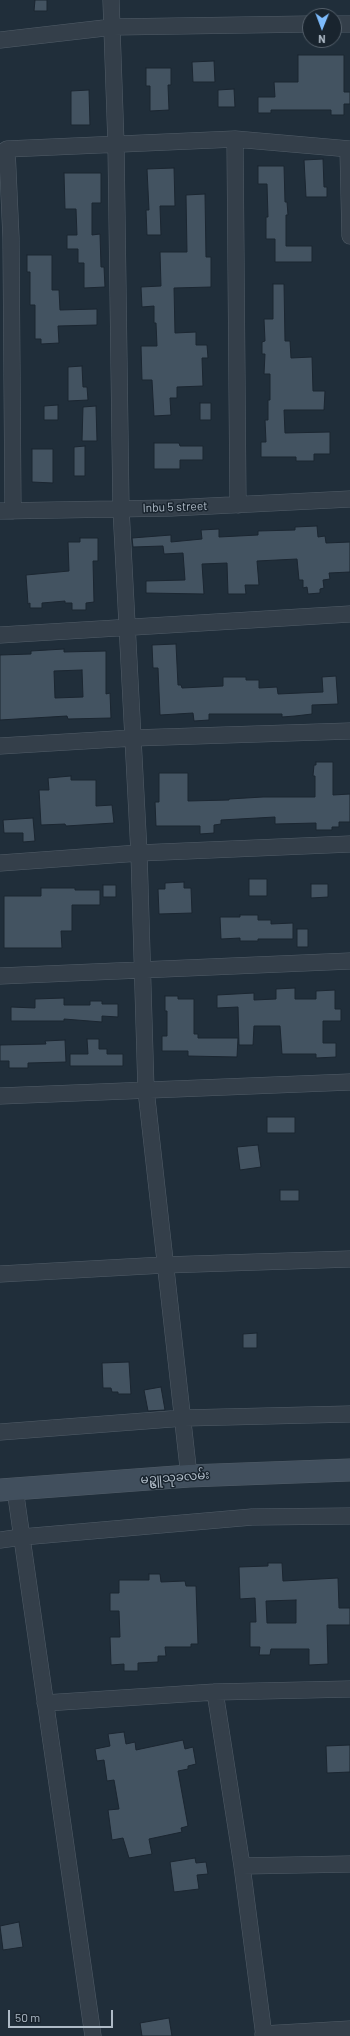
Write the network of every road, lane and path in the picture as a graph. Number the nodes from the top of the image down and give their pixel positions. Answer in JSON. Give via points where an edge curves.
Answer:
{"nodes":[{"id":1,"x":111,"y":0,"type":"edge"},
{"id":2,"x":302,"y":24,"type":"edge"},
{"id":3,"x":113,"y":27,"type":"junction"},
{"id":4,"x":0,"y":40,"type":"edge"},
{"id":5,"x":235,"y":139,"type":"junction"},
{"id":6,"x":116,"y":144,"type":"junction"},
{"id":7,"x":349,"y":149,"type":"edge"},
{"id":8,"x":4,"y":152,"type":"edge"},
{"id":9,"x":350,"y":236,"type":"edge"},
{"id":10,"x":350,"y":499,"type":"edge"},
{"id":11,"x":238,"y":505,"type":"junction"},
{"id":12,"x":121,"y":509,"type":"junction"},
{"id":13,"x":6,"y":511,"type":"edge"},
{"id":14,"x":350,"y":614,"type":"edge"},
{"id":15,"x":128,"y":627,"type":"junction"},
{"id":16,"x":0,"y":635,"type":"edge"},
{"id":17,"x":350,"y":731,"type":"edge"},
{"id":18,"x":133,"y":738,"type":"junction"},
{"id":19,"x":0,"y":746,"type":"edge"},
{"id":20,"x":350,"y":844,"type":"edge"},
{"id":21,"x":139,"y":853,"type":"junction"},
{"id":22,"x":0,"y":863,"type":"edge"},
{"id":23,"x":350,"y":961,"type":"edge"},
{"id":24,"x":142,"y":972,"type":"junction"},
{"id":25,"x":0,"y":976,"type":"edge"},
{"id":26,"x":350,"y":1082,"type":"edge"},
{"id":27,"x":146,"y":1090,"type":"junction"},
{"id":28,"x":0,"y":1096,"type":"edge"},
{"id":29,"x":350,"y":1259,"type":"edge"},
{"id":30,"x":164,"y":1265,"type":"junction"},
{"id":31,"x":0,"y":1274,"type":"edge"},
{"id":32,"x":350,"y":1414,"type":"edge"},
{"id":33,"x":184,"y":1418,"type":"junction"},
{"id":34,"x":0,"y":1432,"type":"edge"},
{"id":35,"x":350,"y":1470,"type":"edge"},
{"id":36,"x":189,"y":1476,"type":"junction"},
{"id":37,"x":8,"y":1490,"type":"edge"},
{"id":38,"x":350,"y":1516,"type":"edge"},
{"id":39,"x":22,"y":1536,"type":"junction"},
{"id":40,"x":0,"y":1540,"type":"edge"},
{"id":41,"x":350,"y":1689,"type":"edge"},
{"id":42,"x":215,"y":1692,"type":"junction"},
{"id":43,"x":45,"y":1703,"type":"junction"},
{"id":44,"x":350,"y":1864,"type":"edge"},
{"id":45,"x":242,"y":1866,"type":"junction"},
{"id":46,"x":350,"y":2029,"type":"edge"},
{"id":47,"x":264,"y":2035,"type":"edge"},
{"id":48,"x":93,"y":2036,"type":"edge"}],
"edges":[{"from":1,"to":3,"type":"street"},
{"from":2,"to":3,"type":"street"},
{"from":3,"to":4,"type":"street"},
{"from":3,"to":6,"type":"street"},
{"from":5,"to":6,"type":"street"},
{"from":5,"to":7,"type":"street"},
{"from":5,"to":11,"type":"street"},
{"from":6,"to":8,"type":"street"},
{"from":6,"to":12,"type":"street"},
{"from":7,"to":9,"type":"street"},
{"from":8,"to":13,"type":"street","via":[[11,238]]},
{"from":10,"to":11,"type":"street","name":"Inbu 5 street"},
{"from":11,"to":12,"type":"street","name":"Inbu 5 street"},
{"from":12,"to":13,"type":"street","name":"Inbu 5 street"},
{"from":12,"to":15,"type":"street"},
{"from":14,"to":15,"type":"street"},
{"from":15,"to":16,"type":"street"},
{"from":15,"to":18,"type":"street"},
{"from":17,"to":18,"type":"street"},
{"from":18,"to":19,"type":"street"},
{"from":18,"to":21,"type":"street"},
{"from":20,"to":21,"type":"street"},
{"from":21,"to":22,"type":"street"},
{"from":21,"to":24,"type":"street"},
{"from":23,"to":24,"type":"street"},
{"from":24,"to":25,"type":"street"},
{"from":24,"to":27,"type":"street"},
{"from":26,"to":27,"type":"street"},
{"from":27,"to":28,"type":"street"},
{"from":27,"to":30,"type":"street"},
{"from":29,"to":30,"type":"street"},
{"from":30,"to":31,"type":"street"},
{"from":30,"to":33,"type":"street"},
{"from":32,"to":33,"type":"street"},
{"from":33,"to":34,"type":"street"},
{"from":33,"to":36,"type":"street"},
{"from":35,"to":36,"type":"street","name":"မဥ္ဇူသုခလမ်း"},
{"from":36,"to":37,"type":"street","name":"မဥ္ဇူသုခလမ်း"},
{"from":37,"to":39,"type":"street"},
{"from":38,"to":39,"type":"street","via":[[252,1517]]},
{"from":39,"to":40,"type":"street"},
{"from":39,"to":43,"type":"street"},
{"from":41,"to":42,"type":"street"},
{"from":42,"to":43,"type":"street"},
{"from":42,"to":45,"type":"street"},
{"from":43,"to":48,"type":"street"},
{"from":44,"to":45,"type":"street"},
{"from":45,"to":47,"type":"street"},
{"from":46,"to":47,"type":"street"}]}
